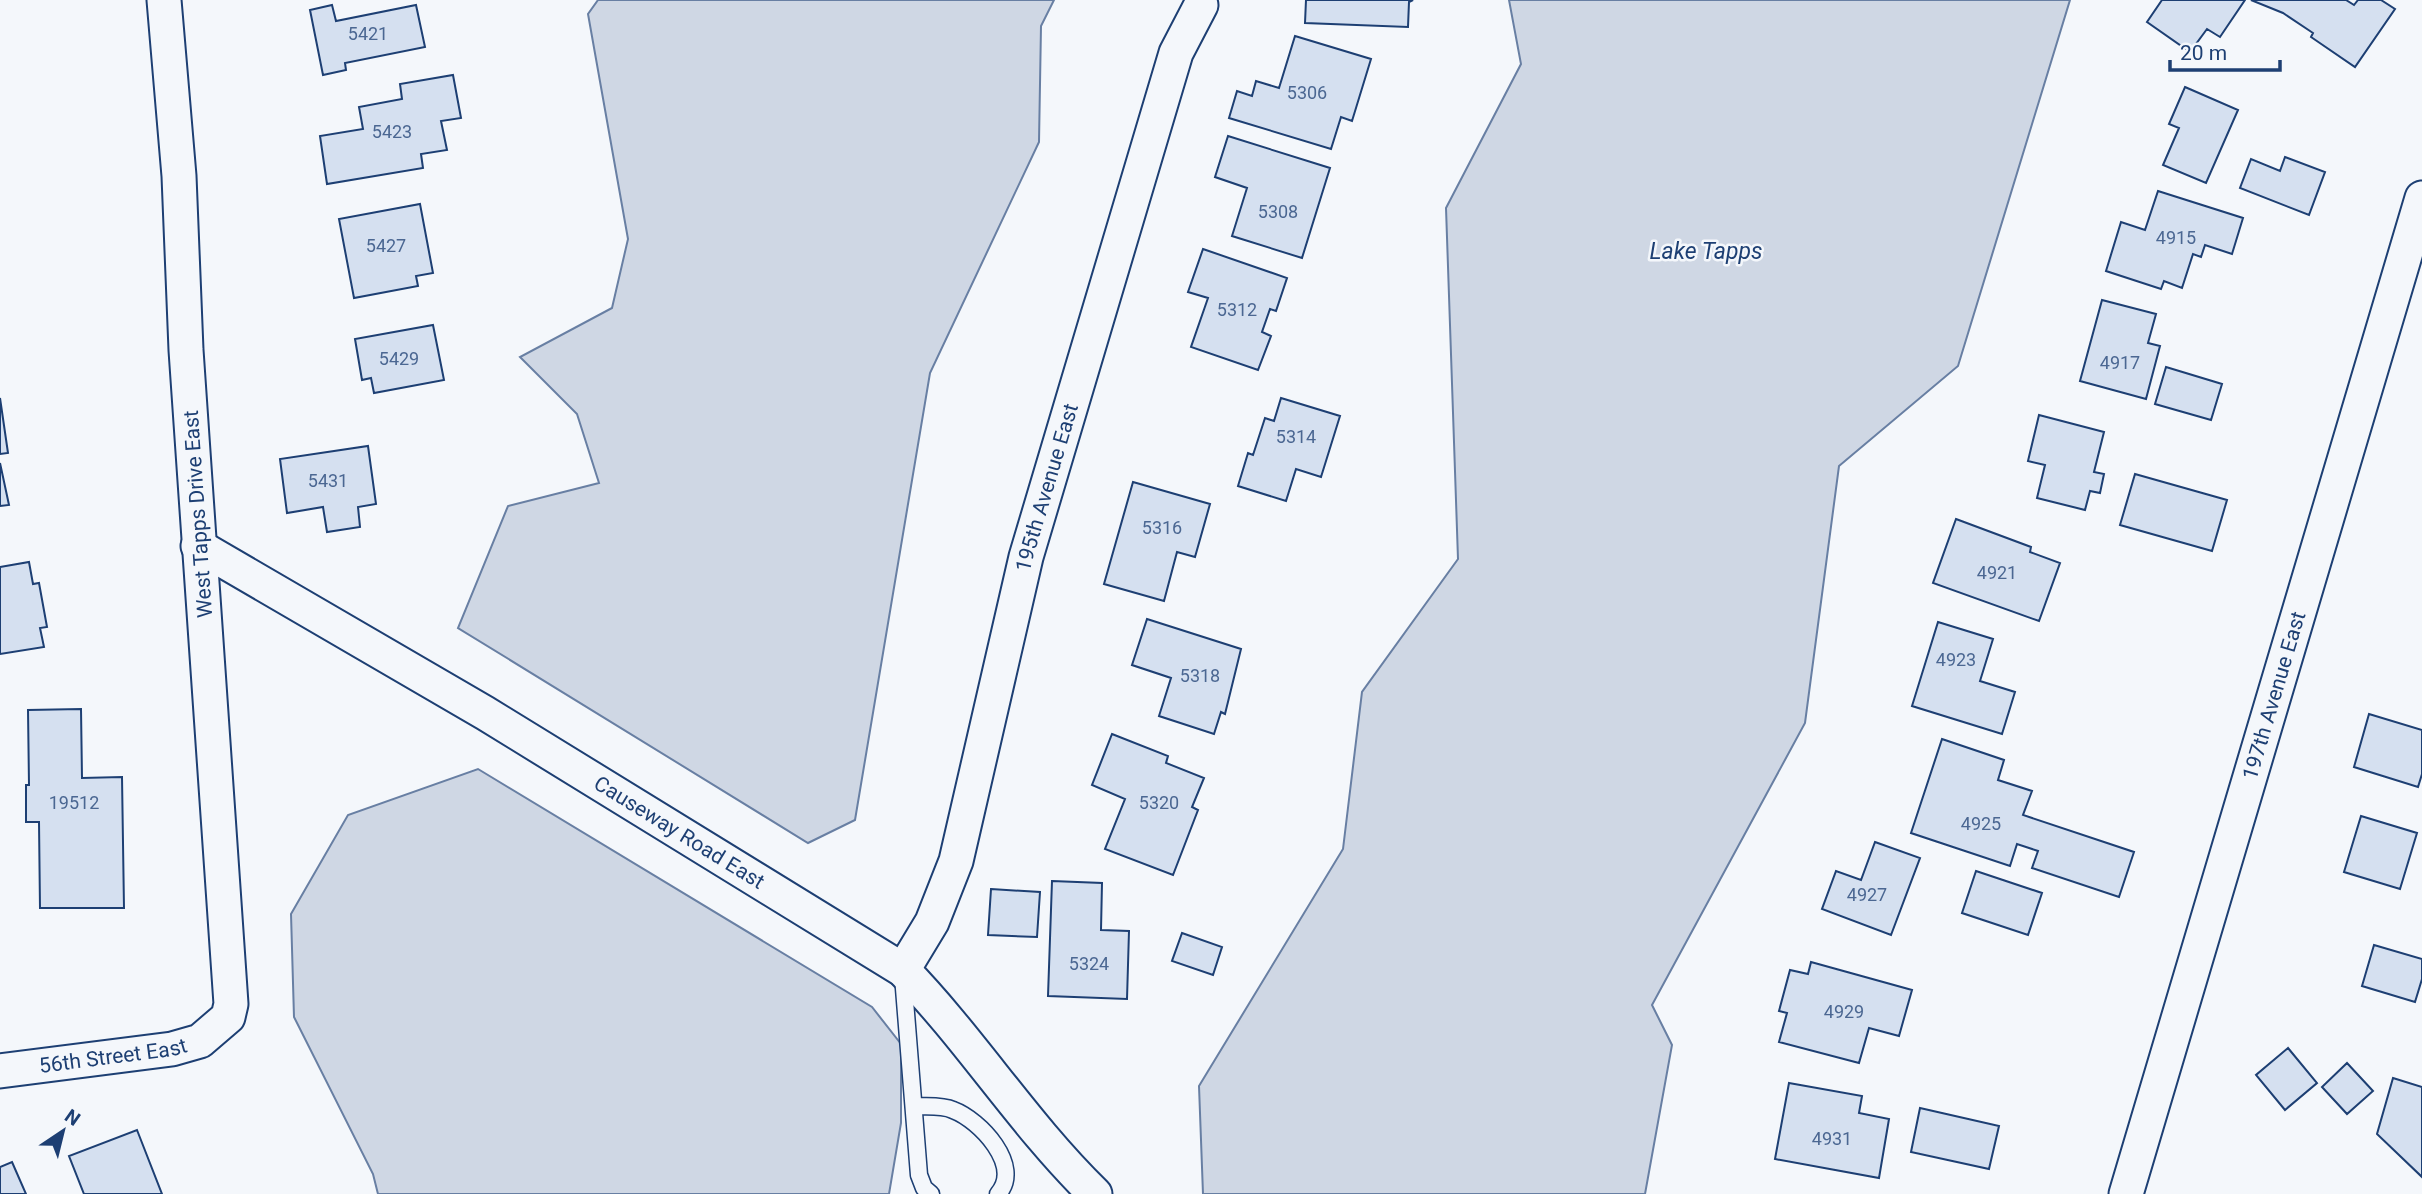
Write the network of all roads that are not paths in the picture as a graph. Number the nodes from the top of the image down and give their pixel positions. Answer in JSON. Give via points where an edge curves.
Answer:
{"nodes":[{"id":1,"x":164,"y":0,"type":"edge"},
{"id":2,"x":1201,"y":5,"type":"dead end"},
{"id":3,"x":2422,"y":198,"type":"edge"},
{"id":4,"x":198,"y":546,"type":"junction"},
{"id":5,"x":903,"y":970,"type":"junction"},
{"id":6,"x":220,"y":1024,"type":"joint"},
{"id":7,"x":0,"y":1071,"type":"edge"},
{"id":8,"x":915,"y":1106,"type":"junction"},
{"id":9,"x":931,"y":1194,"type":"edge"},
{"id":10,"x":998,"y":1194,"type":"edge"},
{"id":11,"x":1095,"y":1194,"type":"edge"},
{"id":12,"x":2126,"y":1194,"type":"edge"}],
"edges":[{"from":1,"to":4,"type":"street","name":"West Tapps Drive East","via":[[179,176]]},
{"from":2,"to":5,"type":"street","name":"195th Avenue East","via":[[1176,53],[1026,557],[956,861],[932,922]]},
{"from":3,"to":12,"type":"street","name":"197th Avenue East"},
{"from":4,"to":5,"type":"street","name":"Causeway Road East","via":[[485,713]]},
{"from":4,"to":6,"type":"street","name":"West Tapps Drive East","via":[[231,1004],[228,1017]]},
{"from":5,"to":8,"type":"lane"},
{"from":5,"to":11,"type":"street","name":"Causeway Road East","via":[[946,1015],[1036,1131]]},
{"from":6,"to":7,"type":"street","name":"56th Street East","via":[[200,1041],[172,1049]]},
{"from":8,"to":9,"type":"lane","via":[[919,1175]]},
{"from":8,"to":10,"type":"lane","via":[[952,1109],[970,1119],[1003,1155],[1006,1178]]}]}
